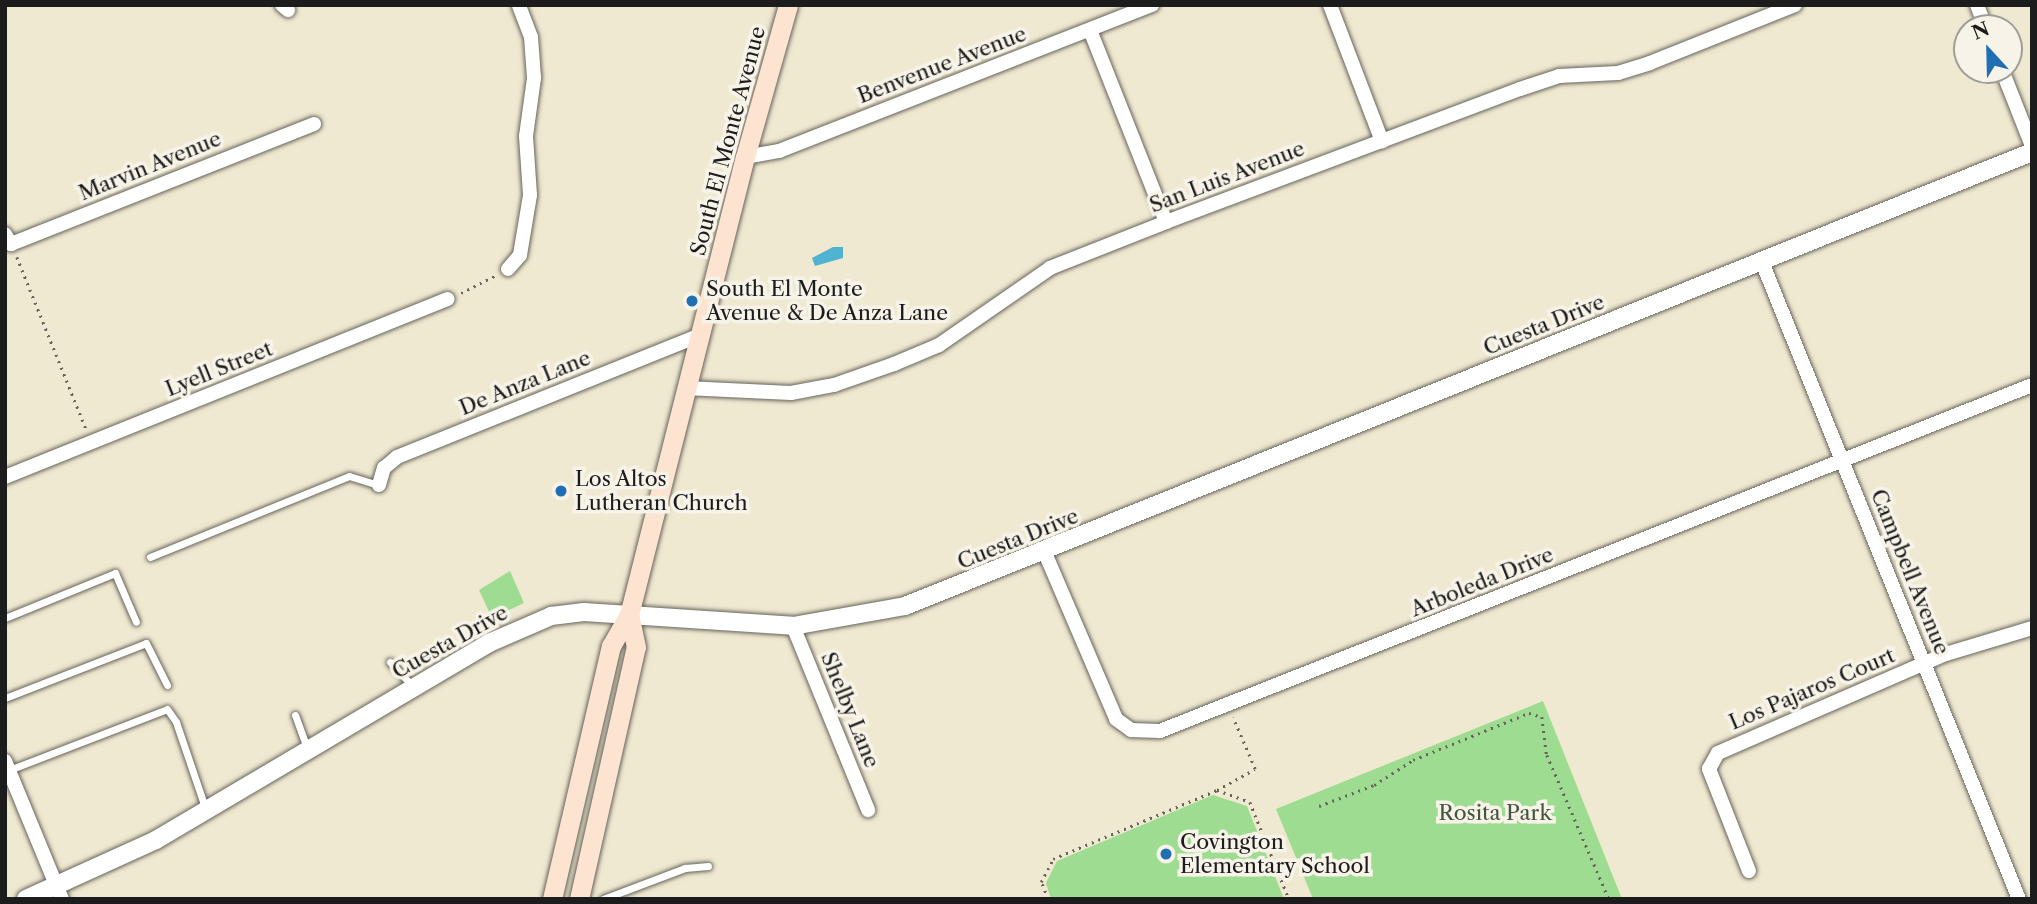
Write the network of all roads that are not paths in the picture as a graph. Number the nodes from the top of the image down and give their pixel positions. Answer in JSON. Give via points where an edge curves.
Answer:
{"nodes":[{"id":1,"x":519,"y":5,"type":"edge"},
{"id":2,"x":789,"y":5,"type":"edge"},
{"id":3,"x":1153,"y":5,"type":"edge"},
{"id":4,"x":1330,"y":5,"type":"edge"},
{"id":5,"x":1795,"y":5,"type":"edge"},
{"id":6,"x":1090,"y":30,"type":"junction"},
{"id":7,"x":2008,"y":84,"type":"edge"},
{"id":8,"x":314,"y":124,"type":"dead end"},
{"id":9,"x":1382,"y":141,"type":"junction"},
{"id":10,"x":2032,"y":146,"type":"edge"},
{"id":11,"x":2032,"y":152,"type":"edge"},
{"id":12,"x":745,"y":157,"type":"junction"},
{"id":13,"x":1166,"y":222,"type":"junction"},
{"id":14,"x":8,"y":239,"type":"edge"},
{"id":15,"x":1762,"y":262,"type":"junction"},
{"id":16,"x":508,"y":269,"type":"road end"},
{"id":17,"x":448,"y":299,"type":"road end"},
{"id":18,"x":700,"y":335,"type":"junction"},
{"id":19,"x":2032,"y":385,"type":"edge"},
{"id":20,"x":685,"y":388,"type":"junction"},
{"id":21,"x":1843,"y":461,"type":"junction"},
{"id":22,"x":5,"y":477,"type":"edge"},
{"id":23,"x":379,"y":485,"type":"joint"},
{"id":24,"x":1045,"y":552,"type":"junction"},
{"id":25,"x":150,"y":557,"type":"dead end"},
{"id":26,"x":629,"y":615,"type":"junction"},
{"id":27,"x":5,"y":618,"type":"edge"},
{"id":28,"x":136,"y":622,"type":"dead end"},
{"id":29,"x":793,"y":626,"type":"junction"},
{"id":30,"x":2032,"y":628,"type":"edge"},
{"id":31,"x":390,"y":662,"type":"dead end"},
{"id":32,"x":1925,"y":663,"type":"junction"},
{"id":33,"x":167,"y":685,"type":"dead end"},
{"id":34,"x":414,"y":687,"type":"junction"},
{"id":35,"x":5,"y":698,"type":"edge"},
{"id":36,"x":295,"y":715,"type":"dead end"},
{"id":37,"x":308,"y":750,"type":"junction"},
{"id":38,"x":7,"y":766,"type":"edge"},
{"id":39,"x":206,"y":810,"type":"junction"},
{"id":40,"x":868,"y":810,"type":"dead end"},
{"id":41,"x":708,"y":866,"type":"dead end"},
{"id":42,"x":1749,"y":871,"type":"dead end"},
{"id":43,"x":60,"y":892,"type":"edge"},
{"id":44,"x":26,"y":899,"type":"edge"},
{"id":45,"x":552,"y":899,"type":"edge"},
{"id":46,"x":579,"y":899,"type":"edge"},
{"id":47,"x":603,"y":899,"type":"edge"},
{"id":48,"x":2019,"y":899,"type":"edge"}],
"edges":[{"from":1,"to":16,"type":"street","via":[[531,37],[534,78],[526,136],[530,195],[520,255]]},
{"from":2,"to":12,"type":"main road","name":"South El Monte Avenue"},
{"from":3,"to":6,"type":"street","name":"Benvenue Avenue"},
{"from":4,"to":9,"type":"street"},
{"from":5,"to":9,"type":"street","name":"San Luis Avenue","via":[[1650,63],[1618,73],[1559,76]]},
{"from":6,"to":12,"type":"street","name":"Benvenue Avenue","via":[[779,150]]},
{"from":6,"to":13,"type":"street"},
{"from":7,"to":10,"type":"street"},
{"from":8,"to":14,"type":"street","name":"Marvin Avenue"},
{"from":9,"to":13,"type":"street","name":"San Luis Avenue"},
{"from":11,"to":15,"type":"street","name":"Cuesta Drive"},
{"from":12,"to":18,"type":"main road","name":"South El Monte Avenue"},
{"from":13,"to":20,"type":"street","name":"San Luis Avenue","via":[[1050,268],[939,345],[894,365],[834,385],[791,393]]},
{"from":15,"to":21,"type":"street","name":"Campbell Avenue"},
{"from":15,"to":24,"type":"street","name":"Cuesta Drive"},
{"from":17,"to":22,"type":"street","name":"Lyell Street"},
{"from":18,"to":20,"type":"main road","name":"South El Monte Avenue"},
{"from":18,"to":23,"type":"street","name":"De Anza Lane","via":[[397,457],[384,468]]},
{"from":19,"to":21,"type":"street","name":"Arboleda Drive"},
{"from":20,"to":26,"type":"main road","name":"South El Monte Avenue"},
{"from":21,"to":24,"type":"street","name":"Arboleda Drive","via":[[1228,706],[1146,733],[1131,730],[1116,719]]},
{"from":21,"to":32,"type":"street","name":"Campbell Avenue"},
{"from":23,"to":25,"type":"lane","via":[[349,476]]},
{"from":24,"to":29,"type":"street","name":"Cuesta Drive","via":[[905,606]]},
{"from":26,"to":29,"type":"street","name":"Cuesta Drive"},
{"from":26,"to":34,"type":"street","name":"Cuesta Drive","via":[[551,616],[489,643]]},
{"from":26,"to":45,"type":"main road","name":"South El Monte Avenue","via":[[611,646]]},
{"from":26,"to":46,"type":"main road","name":"South El Monte Avenue","via":[[636,647]]},
{"from":27,"to":28,"type":"lane","via":[[116,573]]},
{"from":29,"to":40,"type":"street","name":"Shelby Lane"},
{"from":30,"to":32,"type":"street"},
{"from":31,"to":34,"type":"lane"},
{"from":32,"to":42,"type":"street","name":"Los Pajaros Court","via":[[1718,753],[1709,769]]},
{"from":32,"to":48,"type":"street","name":"Campbell Avenue"},
{"from":33,"to":35,"type":"lane","via":[[146,643]]},
{"from":34,"to":37,"type":"street","name":"Cuesta Drive"},
{"from":36,"to":37,"type":"lane"},
{"from":37,"to":39,"type":"street","name":"Cuesta Drive"},
{"from":38,"to":39,"type":"lane","via":[[167,709],[176,722]]},
{"from":38,"to":43,"type":"street"},
{"from":39,"to":43,"type":"street","name":"Cuesta Drive"},
{"from":41,"to":47,"type":"lane","via":[[685,868]]},
{"from":43,"to":44,"type":"street","name":"Cuesta Drive"}]}
